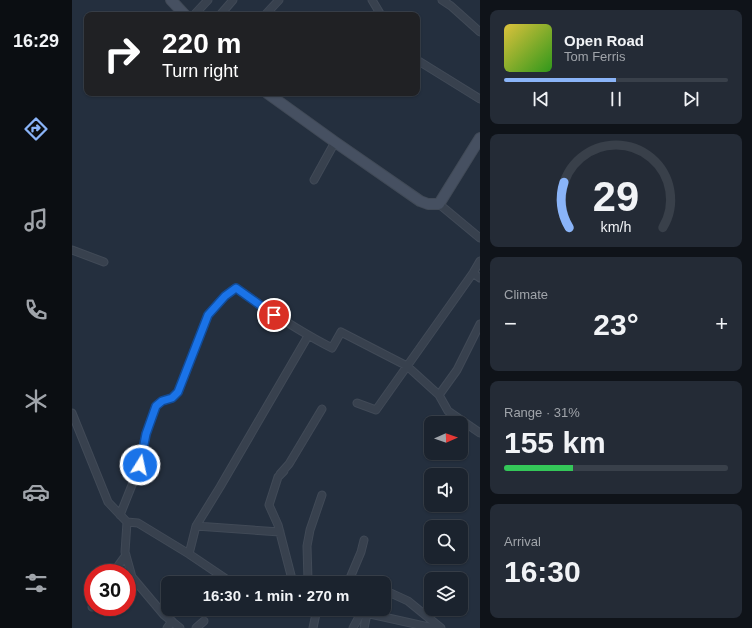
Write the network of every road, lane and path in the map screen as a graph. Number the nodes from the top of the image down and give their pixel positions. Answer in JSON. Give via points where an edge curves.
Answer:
{"nodes":[{"id":1,"x":171,"y":0,"type":"edge"},
{"id":2,"x":208,"y":0,"type":"edge"},
{"id":3,"x":233,"y":0,"type":"edge"},
{"id":4,"x":279,"y":0,"type":"edge"},
{"id":5,"x":372,"y":0,"type":"edge"},
{"id":6,"x":442,"y":0,"type":"edge"},
{"id":7,"x":182,"y":12,"type":"edge"},
{"id":8,"x":197,"y":12,"type":"edge"},
{"id":9,"x":223,"y":12,"type":"edge"},
{"id":10,"x":268,"y":12,"type":"edge"},
{"id":11,"x":379,"y":12,"type":"edge"},
{"id":12,"x":480,"y":32,"type":"edge"},
{"id":13,"x":420,"y":62,"type":"edge"},
{"id":14,"x":271,"y":96,"type":"edge"},
{"id":15,"x":480,"y":99,"type":"edge"},
{"id":16,"x":480,"y":138,"type":"edge"},
{"id":17,"x":335,"y":142,"type":"junction"},
{"id":18,"x":314,"y":180,"type":"dead end"},
{"id":19,"x":439,"y":204,"type":"junction"},
{"id":20,"x":480,"y":238,"type":"edge"},
{"id":21,"x":72,"y":250,"type":"edge"},
{"id":22,"x":480,"y":261,"type":"edge"},
{"id":23,"x":104,"y":262,"type":"dead end"},
{"id":24,"x":473,"y":273,"type":"junction"},
{"id":25,"x":480,"y":278,"type":"edge"},
{"id":26,"x":480,"y":324,"type":"edge"},
{"id":27,"x":308,"y":336,"type":"junction"},
{"id":28,"x":407,"y":366,"type":"junction"},
{"id":29,"x":439,"y":395,"type":"junction"},
{"id":30,"x":357,"y":404,"type":"dead end"},
{"id":31,"x":322,"y":408,"type":"dead end"},
{"id":32,"x":72,"y":413,"type":"edge"},
{"id":33,"x":480,"y":432,"type":"edge"},
{"id":34,"x":284,"y":471,"type":"dead end"},
{"id":35,"x":278,"y":477,"type":"junction"},
{"id":36,"x":322,"y":495,"type":"dead end"},
{"id":37,"x":120,"y":515,"type":"junction"},
{"id":38,"x":127,"y":522,"type":"junction"},
{"id":39,"x":196,"y":526,"type":"junction"},
{"id":40,"x":280,"y":532,"type":"junction"},
{"id":41,"x":364,"y":540,"type":"dead end"},
{"id":42,"x":189,"y":554,"type":"junction"},
{"id":43,"x":126,"y":555,"type":"junction"},
{"id":44,"x":120,"y":564,"type":"edge"},
{"id":45,"x":222,"y":576,"type":"edge"},
{"id":46,"x":292,"y":576,"type":"edge"},
{"id":47,"x":308,"y":576,"type":"edge"},
{"id":48,"x":351,"y":576,"type":"edge"},
{"id":49,"x":391,"y":593,"type":"edge"},
{"id":50,"x":316,"y":616,"type":"edge"},
{"id":51,"x":361,"y":616,"type":"edge"},
{"id":52,"x":364,"y":616,"type":"edge"},
{"id":53,"x":379,"y":616,"type":"edge"},
{"id":54,"x":394,"y":620,"type":"junction"},
{"id":55,"x":172,"y":621,"type":"junction"},
{"id":56,"x":204,"y":621,"type":"dead end"},
{"id":57,"x":419,"y":627,"type":"edge"},
{"id":58,"x":167,"y":628,"type":"edge"},
{"id":59,"x":180,"y":628,"type":"edge"},
{"id":60,"x":196,"y":628,"type":"edge"},
{"id":61,"x":313,"y":628,"type":"edge"},
{"id":62,"x":353,"y":628,"type":"edge"},
{"id":63,"x":364,"y":628,"type":"edge"},
{"id":64,"x":392,"y":628,"type":"edge"},
{"id":65,"x":433,"y":628,"type":"edge"},
{"id":66,"x":441,"y":628,"type":"edge"}],
"edges":[{"from":1,"to":7,"type":"street"},
{"from":2,"to":8,"type":"street"},
{"from":3,"to":9,"type":"street"},
{"from":4,"to":10,"type":"street"},
{"from":5,"to":11,"type":"street"},
{"from":6,"to":12,"type":"street"},
{"from":13,"to":15,"type":"street"},
{"from":14,"to":17,"type":"street"},
{"from":16,"to":19,"type":"street"},
{"from":17,"to":18,"type":"street"},
{"from":17,"to":19,"type":"street","via":[[420,201]]},
{"from":19,"to":20,"type":"street"},
{"from":21,"to":23,"type":"street"},
{"from":22,"to":24,"type":"street"},
{"from":24,"to":25,"type":"street"},
{"from":24,"to":28,"type":"street"},
{"from":26,"to":29,"type":"street","via":[[457,370]]},
{"from":27,"to":28,"type":"street","via":[[332,348],[341,332]]},
{"from":27,"to":37,"type":"street","via":[[236,288],[225,296],[208,315],[178,392],[156,406],[146,434],[140,465]]},
{"from":27,"to":39,"type":"street"},
{"from":28,"to":29,"type":"street"},
{"from":28,"to":30,"type":"street","via":[[376,410]]},
{"from":29,"to":33,"type":"street","via":[[448,411]]},
{"from":31,"to":35,"type":"street","via":[[289,464]]},
{"from":32,"to":37,"type":"street","via":[[108,502]]},
{"from":34,"to":35,"type":"street"},
{"from":35,"to":40,"type":"street","via":[[269,505]]},
{"from":36,"to":47,"type":"street","via":[[307,546]]},
{"from":37,"to":38,"type":"street"},
{"from":38,"to":42,"type":"street","via":[[138,524]]},
{"from":38,"to":43,"type":"street"},
{"from":39,"to":40,"type":"street"},
{"from":39,"to":42,"type":"street"},
{"from":40,"to":46,"type":"street"},
{"from":41,"to":48,"type":"street"},
{"from":42,"to":45,"type":"street"},
{"from":43,"to":44,"type":"street"},
{"from":43,"to":55,"type":"street","via":[[132,577]]},
{"from":49,"to":66,"type":"street","via":[[408,601]]},
{"from":50,"to":61,"type":"street"},
{"from":51,"to":62,"type":"street"},
{"from":52,"to":63,"type":"street"},
{"from":53,"to":54,"type":"street"},
{"from":54,"to":57,"type":"street"},
{"from":54,"to":64,"type":"street"},
{"from":55,"to":58,"type":"street"},
{"from":55,"to":59,"type":"street"},
{"from":56,"to":60,"type":"street"},
{"from":57,"to":65,"type":"street"}]}
